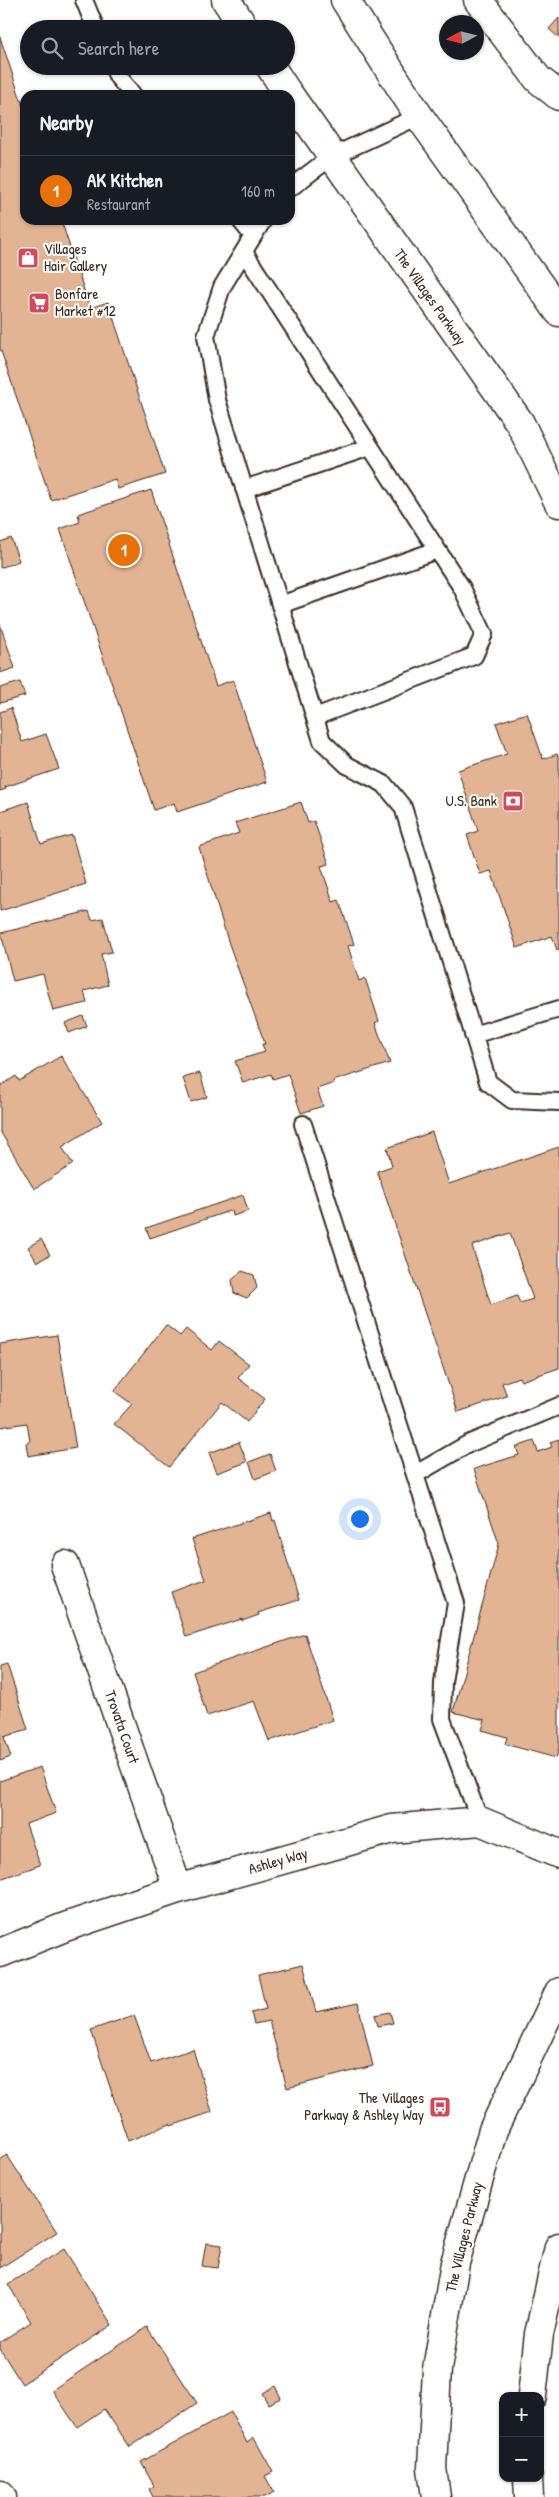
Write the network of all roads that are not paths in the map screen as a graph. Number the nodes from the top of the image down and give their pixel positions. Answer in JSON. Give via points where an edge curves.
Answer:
{"nodes":[{"id":1,"x":84,"y":0,"type":"edge"},
{"id":2,"x":226,"y":0,"type":"edge"},
{"id":3,"x":345,"y":0,"type":"edge"},
{"id":4,"x":478,"y":0,"type":"edge"},
{"id":5,"x":92,"y":20,"type":"edge"},
{"id":6,"x":239,"y":20,"type":"edge"},
{"id":7,"x":117,"y":75,"type":"edge"},
{"id":8,"x":276,"y":75,"type":"edge"},
{"id":9,"x":129,"y":90,"type":"edge"},
{"id":10,"x":286,"y":90,"type":"edge"},
{"id":11,"x":559,"y":96,"type":"edge"},
{"id":12,"x":295,"y":103,"type":"edge"},
{"id":13,"x":419,"y":116,"type":"junction"},
{"id":14,"x":331,"y":157,"type":"junction"},
{"id":15,"x":295,"y":184,"type":"edge"},
{"id":16,"x":244,"y":225,"type":"edge"},
{"id":17,"x":260,"y":225,"type":"edge"},
{"id":18,"x":253,"y":236,"type":"junction"},
{"id":19,"x":244,"y":252,"type":"junction"},
{"id":20,"x":559,"y":312,"type":"edge"},
{"id":21,"x":370,"y":447,"type":"junction"},
{"id":22,"x":244,"y":488,"type":"junction"},
{"id":23,"x":559,"y":503,"type":"edge"},
{"id":24,"x":437,"y":550,"type":"junction"},
{"id":25,"x":280,"y":605,"type":"junction"},
{"id":26,"x":315,"y":717,"type":"junction"},
{"id":27,"x":559,"y":1009,"type":"edge"},
{"id":28,"x":473,"y":1035,"type":"junction"},
{"id":29,"x":559,"y":1102,"type":"edge"},
{"id":30,"x":303,"y":1124,"type":"dead end"},
{"id":31,"x":559,"y":1406,"type":"edge"},
{"id":32,"x":416,"y":1474,"type":"junction"},
{"id":33,"x":65,"y":1564,"type":"dead end"},
{"id":34,"x":480,"y":1821,"type":"junction"},
{"id":35,"x":559,"y":1854,"type":"edge"},
{"id":36,"x":178,"y":1889,"type":"junction"},
{"id":37,"x":0,"y":1954,"type":"edge"},
{"id":38,"x":559,"y":1992,"type":"edge"},
{"id":39,"x":559,"y":2247,"type":"edge"},
{"id":40,"x":532,"y":2392,"type":"edge"},
{"id":41,"x":432,"y":2468,"type":"junction"},
{"id":42,"x":528,"y":2482,"type":"edge"},
{"id":43,"x":426,"y":2497,"type":"edge"},
{"id":44,"x":436,"y":2497,"type":"edge"},
{"id":45,"x":529,"y":2497,"type":"edge"}],
"edges":[{"from":1,"to":5,"type":"lane"},
{"from":2,"to":6,"type":"street"},
{"from":3,"to":13,"type":"street"},
{"from":4,"to":11,"type":"street","via":[[538,79]]},
{"from":7,"to":9,"type":"lane"},
{"from":8,"to":10,"type":"street","name":"The Villages Parkway"},
{"from":12,"to":14,"type":"street","name":"The Villages Parkway"},
{"from":13,"to":14,"type":"lane"},
{"from":13,"to":20,"type":"street"},
{"from":14,"to":15,"type":"lane"},
{"from":14,"to":23,"type":"street","name":"The Villages Parkway","via":[[520,423]]},
{"from":16,"to":18,"type":"lane"},
{"from":17,"to":18,"type":"lane"},
{"from":18,"to":19,"type":"lane"},
{"from":19,"to":21,"type":"lane"},
{"from":19,"to":22,"type":"lane","via":[[222,287],[206,336],[217,400]]},
{"from":21,"to":22,"type":"lane"},
{"from":21,"to":24,"type":"lane"},
{"from":22,"to":25,"type":"lane"},
{"from":24,"to":25,"type":"lane"},
{"from":24,"to":26,"type":"lane","via":[[462,588],[484,634],[474,656]]},
{"from":25,"to":26,"type":"lane"},
{"from":26,"to":28,"type":"lane","via":[[322,741],[347,765],[384,784],[403,807]]},
{"from":27,"to":28,"type":"lane"},
{"from":28,"to":29,"type":"lane","via":[[488,1082],[512,1100]]},
{"from":30,"to":32,"type":"lane"},
{"from":31,"to":32,"type":"lane","via":[[468,1444]]},
{"from":32,"to":34,"type":"lane","via":[[456,1603],[443,1682],[442,1719]]},
{"from":33,"to":36,"type":"street","name":"Trovata Court"},
{"from":34,"to":35,"type":"street","name":"Ashley Way"},
{"from":34,"to":36,"type":"street","name":"Ashley Way","via":[[392,1829]]},
{"from":36,"to":37,"type":"street","name":"Ashley Way","via":[[65,1927]]},
{"from":38,"to":41,"type":"street","name":"The Villages Parkway","via":[[493,2130],[455,2263],[437,2370]]},
{"from":39,"to":40,"type":"street","via":[[539,2334]]},
{"from":41,"to":43,"type":"street"},
{"from":41,"to":44,"type":"street","name":"The Villages Parkway"},
{"from":42,"to":45,"type":"street"}]}
